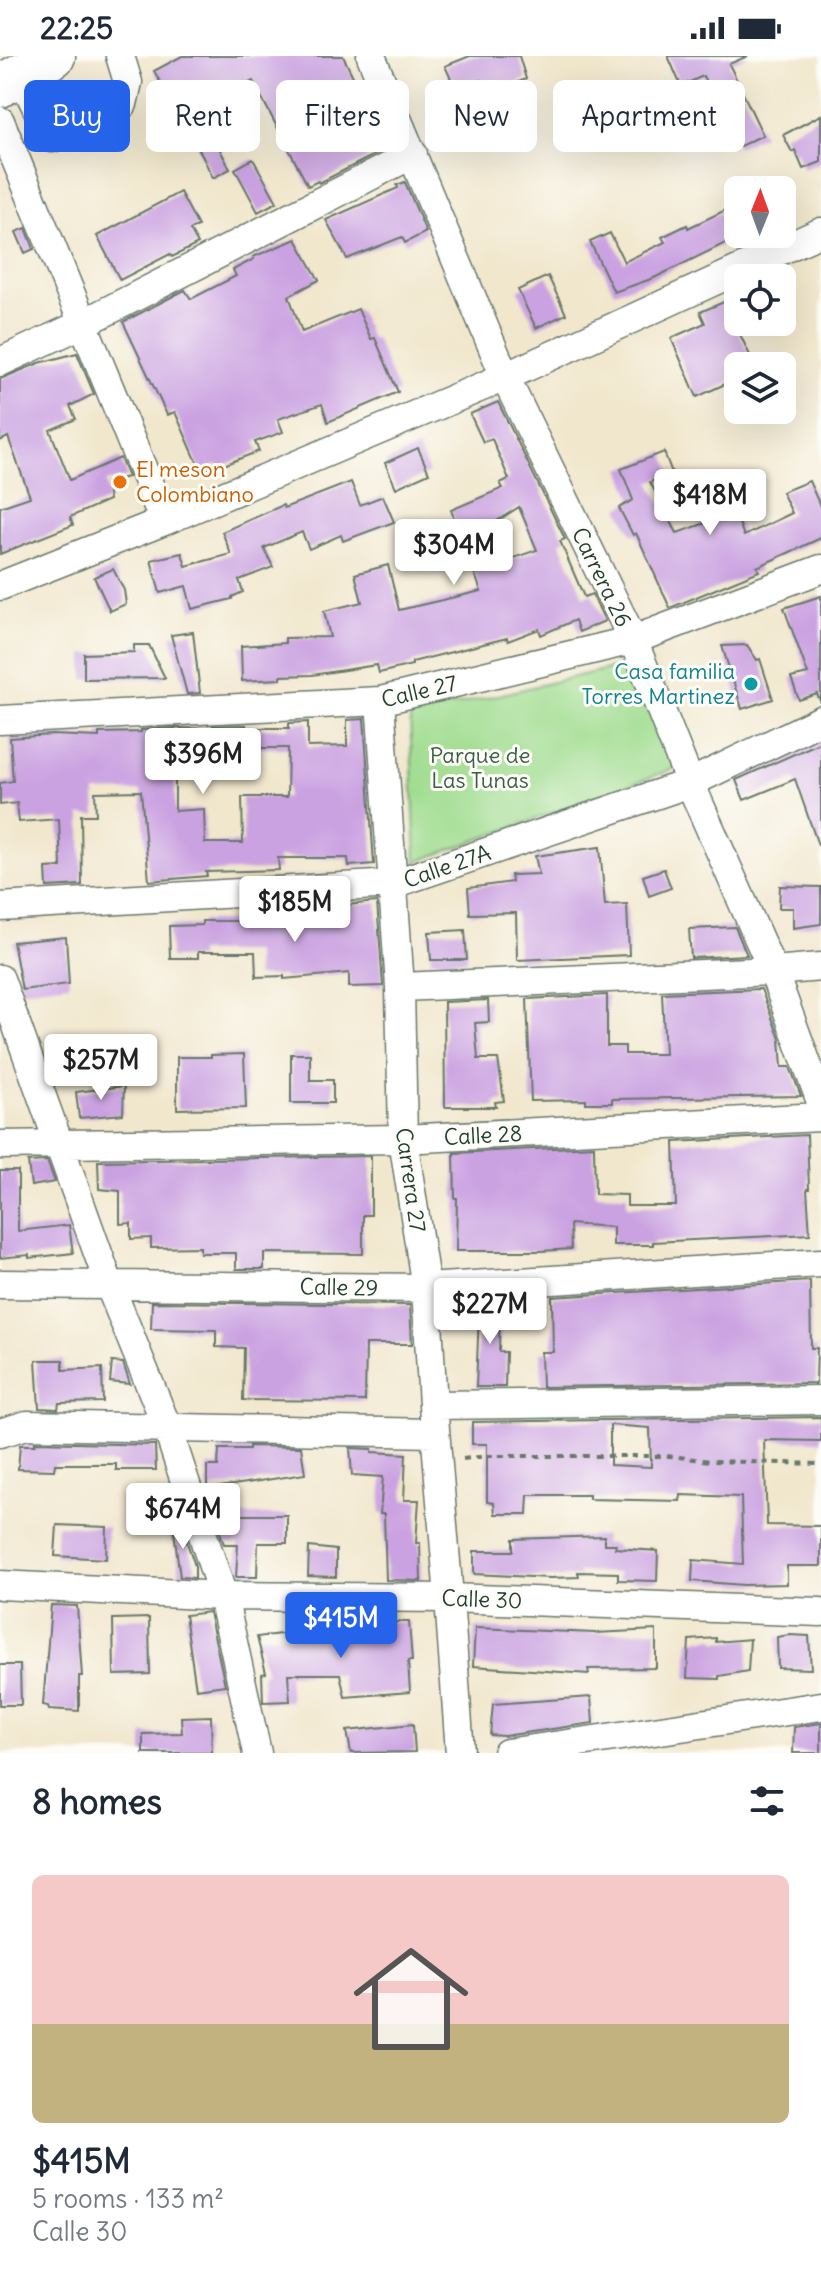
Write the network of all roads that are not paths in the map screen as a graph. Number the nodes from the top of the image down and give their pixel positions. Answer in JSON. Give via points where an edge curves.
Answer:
{"nodes":[{"id":1,"x":120,"y":56,"type":"edge"},
{"id":2,"x":371,"y":56,"type":"edge"},
{"id":3,"x":25,"y":72,"type":"edge"},
{"id":4,"x":127,"y":80,"type":"edge"},
{"id":5,"x":0,"y":121,"type":"edge"},
{"id":6,"x":413,"y":154,"type":"junction"},
{"id":7,"x":15,"y":156,"type":"junction"},
{"id":8,"x":821,"y":232,"type":"edge"},
{"id":9,"x":84,"y":323,"type":"junction"},
{"id":10,"x":0,"y":362,"type":"edge"},
{"id":11,"x":505,"y":377,"type":"junction"},
{"id":12,"x":164,"y":521,"type":"junction"},
{"id":13,"x":821,"y":569,"type":"edge"},
{"id":14,"x":0,"y":586,"type":"edge"},
{"id":15,"x":633,"y":640,"type":"junction"},
{"id":16,"x":380,"y":701,"type":"junction"},
{"id":17,"x":0,"y":720,"type":"edge"},
{"id":18,"x":821,"y":720,"type":"edge"},
{"id":19,"x":690,"y":783,"type":"junction"},
{"id":20,"x":393,"y":884,"type":"junction"},
{"id":21,"x":0,"y":907,"type":"edge"},
{"id":22,"x":821,"y":967,"type":"edge"},
{"id":23,"x":773,"y":971,"type":"junction"},
{"id":24,"x":0,"y":979,"type":"edge"},
{"id":25,"x":400,"y":987,"type":"junction"},
{"id":26,"x":821,"y":1102,"type":"edge"},
{"id":27,"x":821,"y":1117,"type":"edge"},
{"id":28,"x":403,"y":1139,"type":"junction"},
{"id":29,"x":0,"y":1145,"type":"edge"},
{"id":30,"x":58,"y":1145,"type":"junction"},
{"id":31,"x":821,"y":1263,"type":"edge"},
{"id":32,"x":0,"y":1284,"type":"edge"},
{"id":33,"x":109,"y":1284,"type":"junction"},
{"id":34,"x":426,"y":1288,"type":"junction"},
{"id":35,"x":821,"y":1400,"type":"edge"},
{"id":36,"x":433,"y":1405,"type":"junction"},
{"id":37,"x":167,"y":1427,"type":"junction"},
{"id":38,"x":0,"y":1433,"type":"edge"},
{"id":39,"x":436,"y":1447,"type":"junction"},
{"id":40,"x":0,"y":1585,"type":"edge"},
{"id":41,"x":223,"y":1596,"type":"junction"},
{"id":42,"x":449,"y":1598,"type":"junction"},
{"id":43,"x":821,"y":1612,"type":"edge"},
{"id":44,"x":821,"y":1706,"type":"edge"},
{"id":45,"x":257,"y":1753,"type":"edge"},
{"id":46,"x":460,"y":1753,"type":"edge"},
{"id":47,"x":507,"y":1753,"type":"edge"}],
"edges":[{"from":1,"to":4,"type":"street"},
{"from":2,"to":6,"type":"street","name":"Carrera 26"},
{"from":3,"to":7,"type":"street","via":[[63,133]]},
{"from":5,"to":7,"type":"street"},
{"from":6,"to":9,"type":"street"},
{"from":6,"to":11,"type":"street","name":"Carrera 26"},
{"from":7,"to":9,"type":"street"},
{"from":8,"to":11,"type":"street"},
{"from":9,"to":10,"type":"street"},
{"from":9,"to":12,"type":"street"},
{"from":11,"to":12,"type":"street"},
{"from":11,"to":15,"type":"street","name":"Carrera 26"},
{"from":12,"to":14,"type":"street"},
{"from":13,"to":15,"type":"street","name":"Calle 27"},
{"from":15,"to":16,"type":"street","name":"Calle 27"},
{"from":15,"to":19,"type":"street","name":"Carrera 26"},
{"from":16,"to":17,"type":"street","name":"Calle 27"},
{"from":16,"to":20,"type":"street","name":"Carrera 27"},
{"from":18,"to":19,"type":"street","name":"Calle 27A"},
{"from":19,"to":20,"type":"street","name":"Calle 27A"},
{"from":19,"to":23,"type":"street","name":"Carrera 26"},
{"from":20,"to":21,"type":"street","name":"Calle 27A"},
{"from":20,"to":25,"type":"street","name":"Carrera 27"},
{"from":22,"to":23,"type":"street"},
{"from":23,"to":25,"type":"street"},
{"from":23,"to":26,"type":"street","name":"Carrera 26"},
{"from":24,"to":30,"type":"street"},
{"from":25,"to":28,"type":"street","name":"Carrera 27"},
{"from":27,"to":28,"type":"street","name":"Calle 28"},
{"from":28,"to":30,"type":"street","name":"Calle 28"},
{"from":28,"to":34,"type":"street","name":"Carrera 27"},
{"from":29,"to":30,"type":"street","name":"Calle 28"},
{"from":30,"to":33,"type":"street"},
{"from":31,"to":34,"type":"street","name":"Calle 29"},
{"from":32,"to":33,"type":"street","name":"Calle 29"},
{"from":33,"to":34,"type":"street","name":"Calle 29"},
{"from":33,"to":37,"type":"street"},
{"from":34,"to":36,"type":"street","name":"Carrera 27"},
{"from":35,"to":36,"type":"street"},
{"from":36,"to":39,"type":"street","name":"Carrera 27"},
{"from":37,"to":38,"type":"street","via":[[27,1425]]},
{"from":37,"to":39,"type":"street"},
{"from":37,"to":41,"type":"street"},
{"from":39,"to":42,"type":"street","name":"Carrera 27"},
{"from":40,"to":41,"type":"street","name":"Calle 30"},
{"from":41,"to":42,"type":"street","name":"Calle 30"},
{"from":41,"to":45,"type":"street"},
{"from":42,"to":43,"type":"street","name":"Calle 30"},
{"from":42,"to":46,"type":"street","name":"Carrera 27"},
{"from":44,"to":47,"type":"street"}]}
